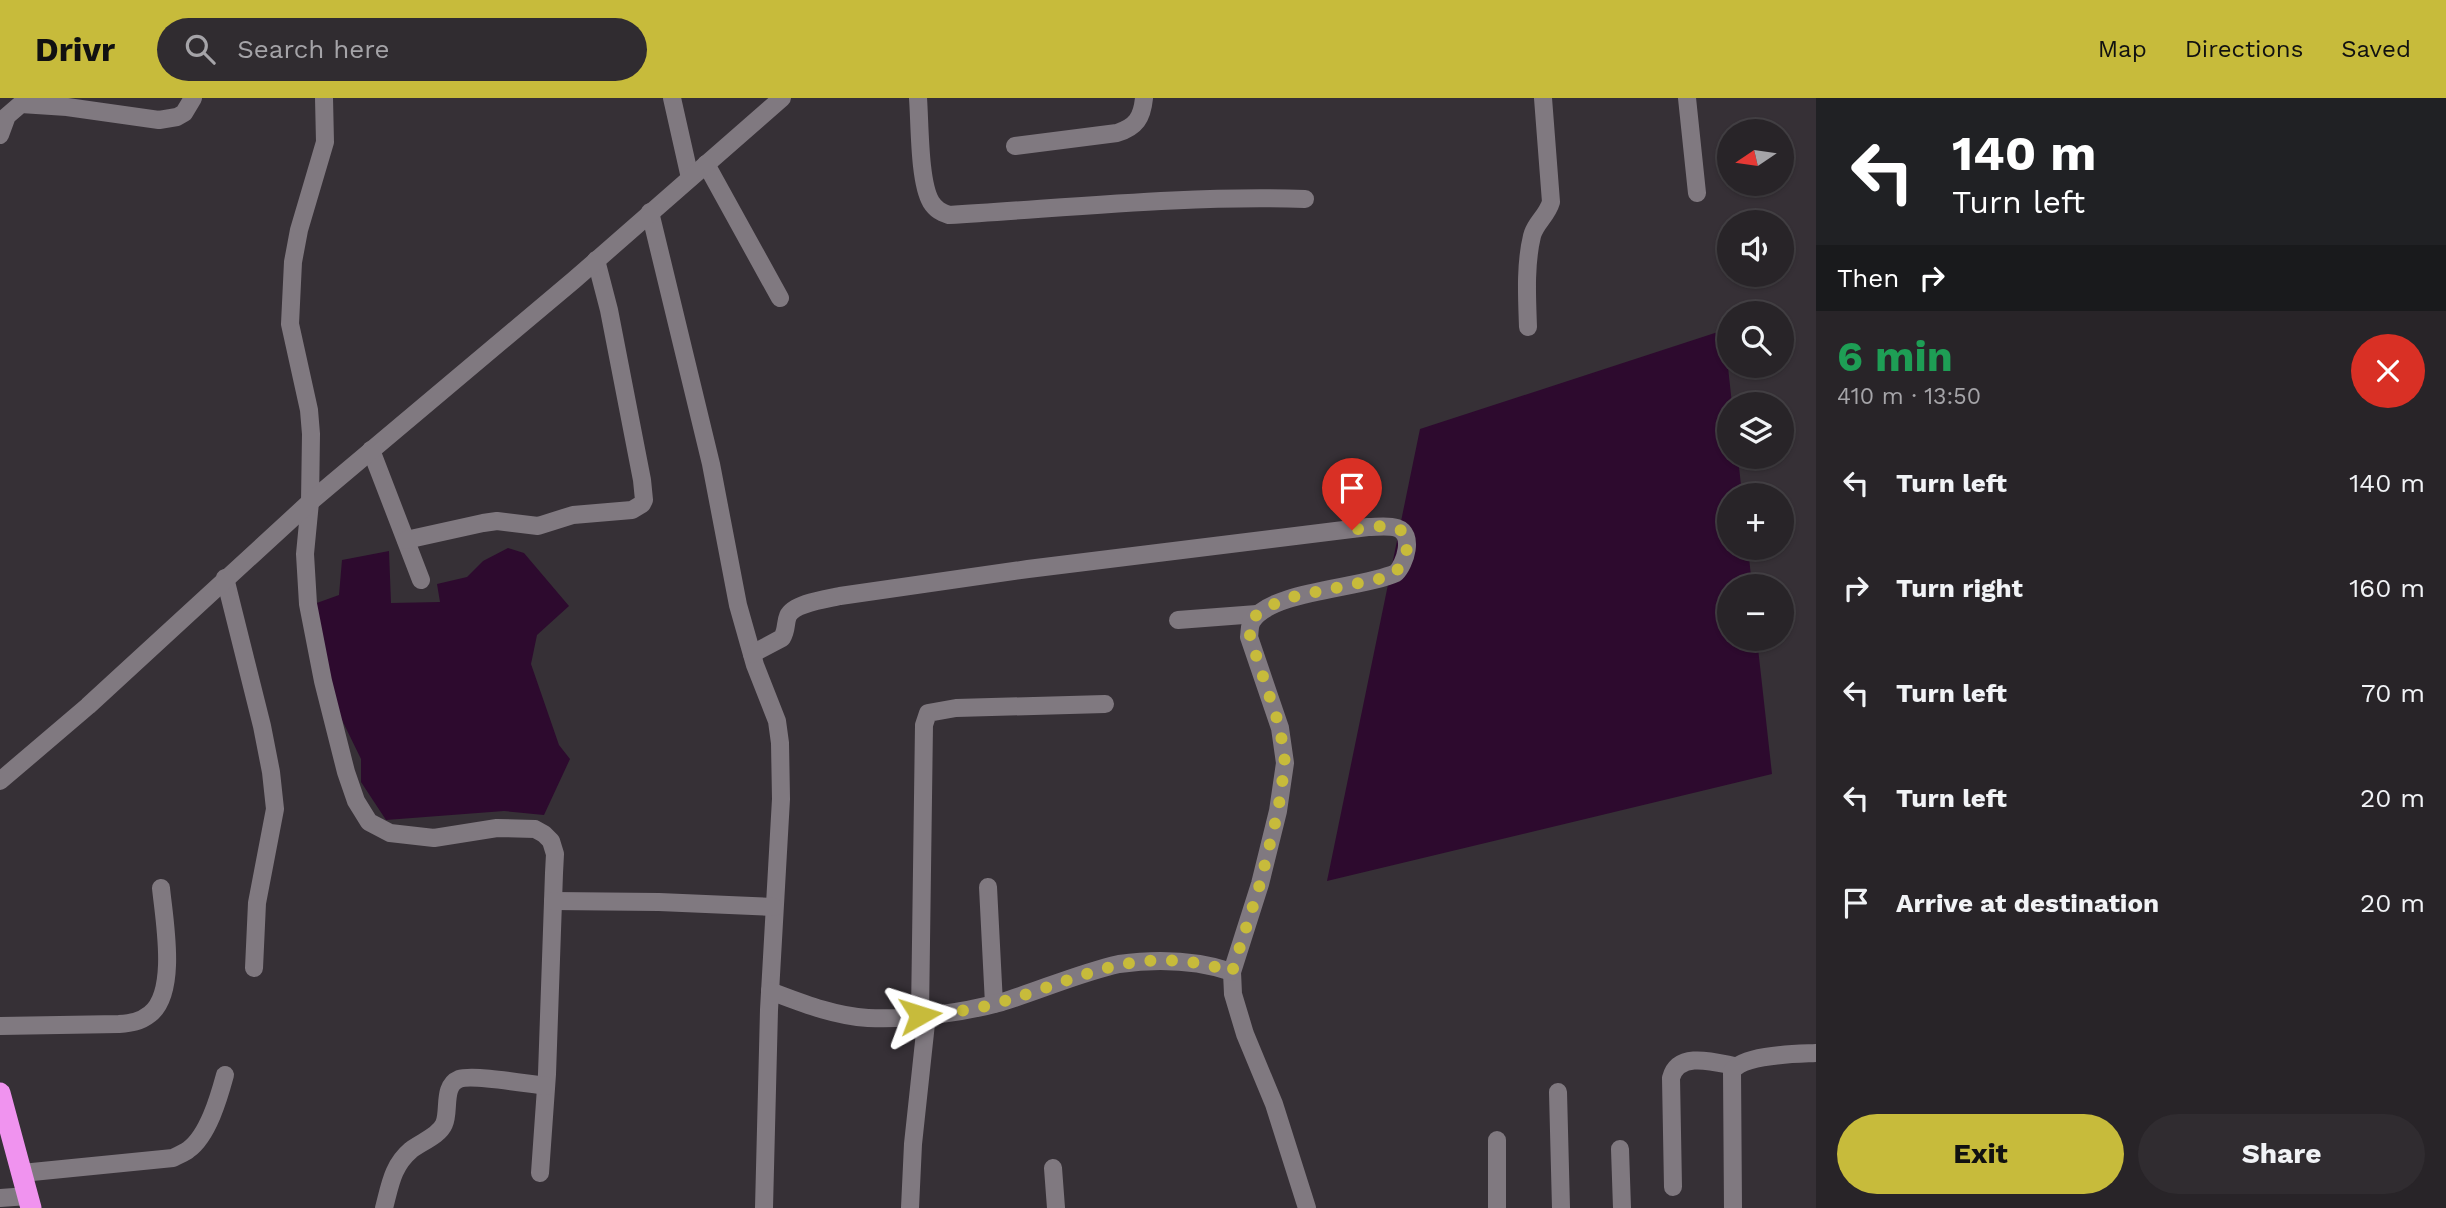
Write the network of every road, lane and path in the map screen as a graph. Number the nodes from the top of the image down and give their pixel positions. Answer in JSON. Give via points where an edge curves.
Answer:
{"nodes":[{"id":1,"x":193,"y":98,"type":"edge"},
{"id":2,"x":324,"y":98,"type":"edge"},
{"id":3,"x":672,"y":98,"type":"edge"},
{"id":4,"x":782,"y":98,"type":"edge"},
{"id":5,"x":918,"y":98,"type":"edge"},
{"id":6,"x":1144,"y":98,"type":"edge"},
{"id":7,"x":1543,"y":98,"type":"edge"},
{"id":8,"x":1687,"y":98,"type":"edge"},
{"id":9,"x":0,"y":135,"type":"edge"},
{"id":10,"x":1015,"y":146,"type":"dead end"},
{"id":11,"x":706,"y":164,"type":"junction"},
{"id":12,"x":690,"y":178,"type":"junction"},
{"id":13,"x":1697,"y":193,"type":"dead end"},
{"id":14,"x":1305,"y":199,"type":"dead end"},
{"id":15,"x":650,"y":212,"type":"junction"},
{"id":16,"x":596,"y":260,"type":"junction"},
{"id":17,"x":779,"y":298,"type":"dead end"},
{"id":18,"x":1528,"y":327,"type":"dead end"},
{"id":19,"x":371,"y":450,"type":"junction"},
{"id":20,"x":310,"y":502,"type":"junction"},
{"id":21,"x":406,"y":540,"type":"junction"},
{"id":22,"x":225,"y":578,"type":"junction"},
{"id":23,"x":421,"y":580,"type":"dead end"},
{"id":24,"x":1257,"y":614,"type":"junction"},
{"id":25,"x":1178,"y":620,"type":"dead end"},
{"id":26,"x":751,"y":654,"type":"junction"},
{"id":27,"x":1105,"y":704,"type":"dead end"},
{"id":28,"x":0,"y":781,"type":"edge"},
{"id":29,"x":988,"y":887,"type":"dead end"},
{"id":30,"x":161,"y":888,"type":"dead end"},
{"id":31,"x":553,"y":901,"type":"junction"},
{"id":32,"x":774,"y":907,"type":"junction"},
{"id":33,"x":1233,"y":967,"type":"junction"},
{"id":34,"x":254,"y":968,"type":"dead end"},
{"id":35,"x":770,"y":991,"type":"junction"},
{"id":36,"x":994,"y":1004,"type":"junction"},
{"id":37,"x":924,"y":1015,"type":"junction"},
{"id":38,"x":0,"y":1026,"type":"edge"},
{"id":39,"x":1816,"y":1054,"type":"edge"},
{"id":40,"x":1735,"y":1066,"type":"junction"},
{"id":41,"x":225,"y":1074,"type":"dead end"},
{"id":42,"x":546,"y":1086,"type":"junction"},
{"id":43,"x":1558,"y":1092,"type":"dead end"},
{"id":44,"x":0,"y":1093,"type":"edge"},
{"id":45,"x":1497,"y":1140,"type":"dead end"},
{"id":46,"x":1620,"y":1149,"type":"dead end"},
{"id":47,"x":1053,"y":1168,"type":"dead end"},
{"id":48,"x":22,"y":1173,"type":"junction"},
{"id":49,"x":540,"y":1173,"type":"dead end"},
{"id":50,"x":1673,"y":1187,"type":"dead end"},
{"id":51,"x":0,"y":1198,"type":"edge"},
{"id":52,"x":29,"y":1202,"type":"edge"},
{"id":53,"x":384,"y":1208,"type":"edge"},
{"id":54,"x":764,"y":1208,"type":"edge"},
{"id":55,"x":910,"y":1208,"type":"edge"},
{"id":56,"x":1056,"y":1208,"type":"edge"},
{"id":57,"x":1307,"y":1208,"type":"edge"},
{"id":58,"x":1497,"y":1208,"type":"edge"},
{"id":59,"x":1561,"y":1208,"type":"edge"},
{"id":60,"x":1622,"y":1208,"type":"edge"},
{"id":61,"x":1733,"y":1208,"type":"edge"}],
"edges":[{"from":1,"to":9,"type":"street","via":[[184,113],[159,120],[21,104],[7,116]]},
{"from":2,"to":20,"type":"street","via":[[326,142],[299,230],[290,324],[309,410]]},
{"from":3,"to":12,"type":"street"},
{"from":4,"to":11,"type":"street"},
{"from":5,"to":14,"type":"street","via":[[925,184],[937,210],[949,215],[1223,198]]},
{"from":6,"to":10,"type":"street","via":[[1139,121],[1128,129]]},
{"from":7,"to":18,"type":"street","via":[[1551,202],[1532,235]]},
{"from":8,"to":13,"type":"street"},
{"from":11,"to":12,"type":"street"},
{"from":11,"to":17,"type":"street"},
{"from":12,"to":15,"type":"street"},
{"from":15,"to":16,"type":"street"},
{"from":15,"to":26,"type":"street"},
{"from":16,"to":19,"type":"street"},
{"from":16,"to":21,"type":"street","via":[[642,480],[642,504],[622,512],[573,515],[538,526],[497,521]]},
{"from":19,"to":20,"type":"street"},
{"from":19,"to":21,"type":"street"},
{"from":20,"to":22,"type":"street"},
{"from":20,"to":31,"type":"street","via":[[305,554],[314,642],[356,802],[369,822],[412,837],[522,827],[544,834],[555,855]]},
{"from":21,"to":23,"type":"street"},
{"from":22,"to":28,"type":"street"},
{"from":22,"to":34,"type":"street","via":[[262,726],[275,810],[257,902]]},
{"from":24,"to":25,"type":"street"},
{"from":24,"to":26,"type":"street","via":[[1292,597],[1396,573],[1405,559],[1406,538],[1396,528],[1368,527],[841,596],[792,610],[782,638]]},
{"from":24,"to":33,"type":"street","via":[[1250,624],[1250,637],[1278,719],[1285,763],[1278,811]]},
{"from":26,"to":32,"type":"street","via":[[777,721],[780,743]]},
{"from":27,"to":37,"type":"street","via":[[956,708],[928,713],[924,725]]},
{"from":29,"to":36,"type":"street"},
{"from":30,"to":38,"type":"street","via":[[166,978],[152,1013],[119,1024]]},
{"from":31,"to":32,"type":"street"},
{"from":31,"to":42,"type":"street"},
{"from":32,"to":35,"type":"street"},
{"from":33,"to":36,"type":"street","via":[[1163,961],[1119,964]]},
{"from":33,"to":57,"type":"street","via":[[1238,1014],[1274,1104]]},
{"from":35,"to":37,"type":"street","via":[[806,1005],[868,1018]]},
{"from":35,"to":54,"type":"street"},
{"from":36,"to":37,"type":"street"},
{"from":37,"to":55,"type":"street"},
{"from":39,"to":40,"type":"street","via":[[1770,1057]]},
{"from":40,"to":50,"type":"street","via":[[1701,1061],[1679,1063],[1675,1068],[1671,1079]]},
{"from":40,"to":61,"type":"street","via":[[1731,1076]]},
{"from":41,"to":48,"type":"street","via":[[199,1138],[173,1158]]},
{"from":42,"to":49,"type":"street"},
{"from":42,"to":53,"type":"street","via":[[459,1079],[449,1091],[441,1129],[400,1161]]},
{"from":43,"to":59,"type":"street"},
{"from":44,"to":48,"type":"highway"},
{"from":45,"to":58,"type":"street"},
{"from":46,"to":60,"type":"street"},
{"from":47,"to":56,"type":"street"},
{"from":48,"to":52,"type":"highway"},
{"from":51,"to":52,"type":"street"}]}
